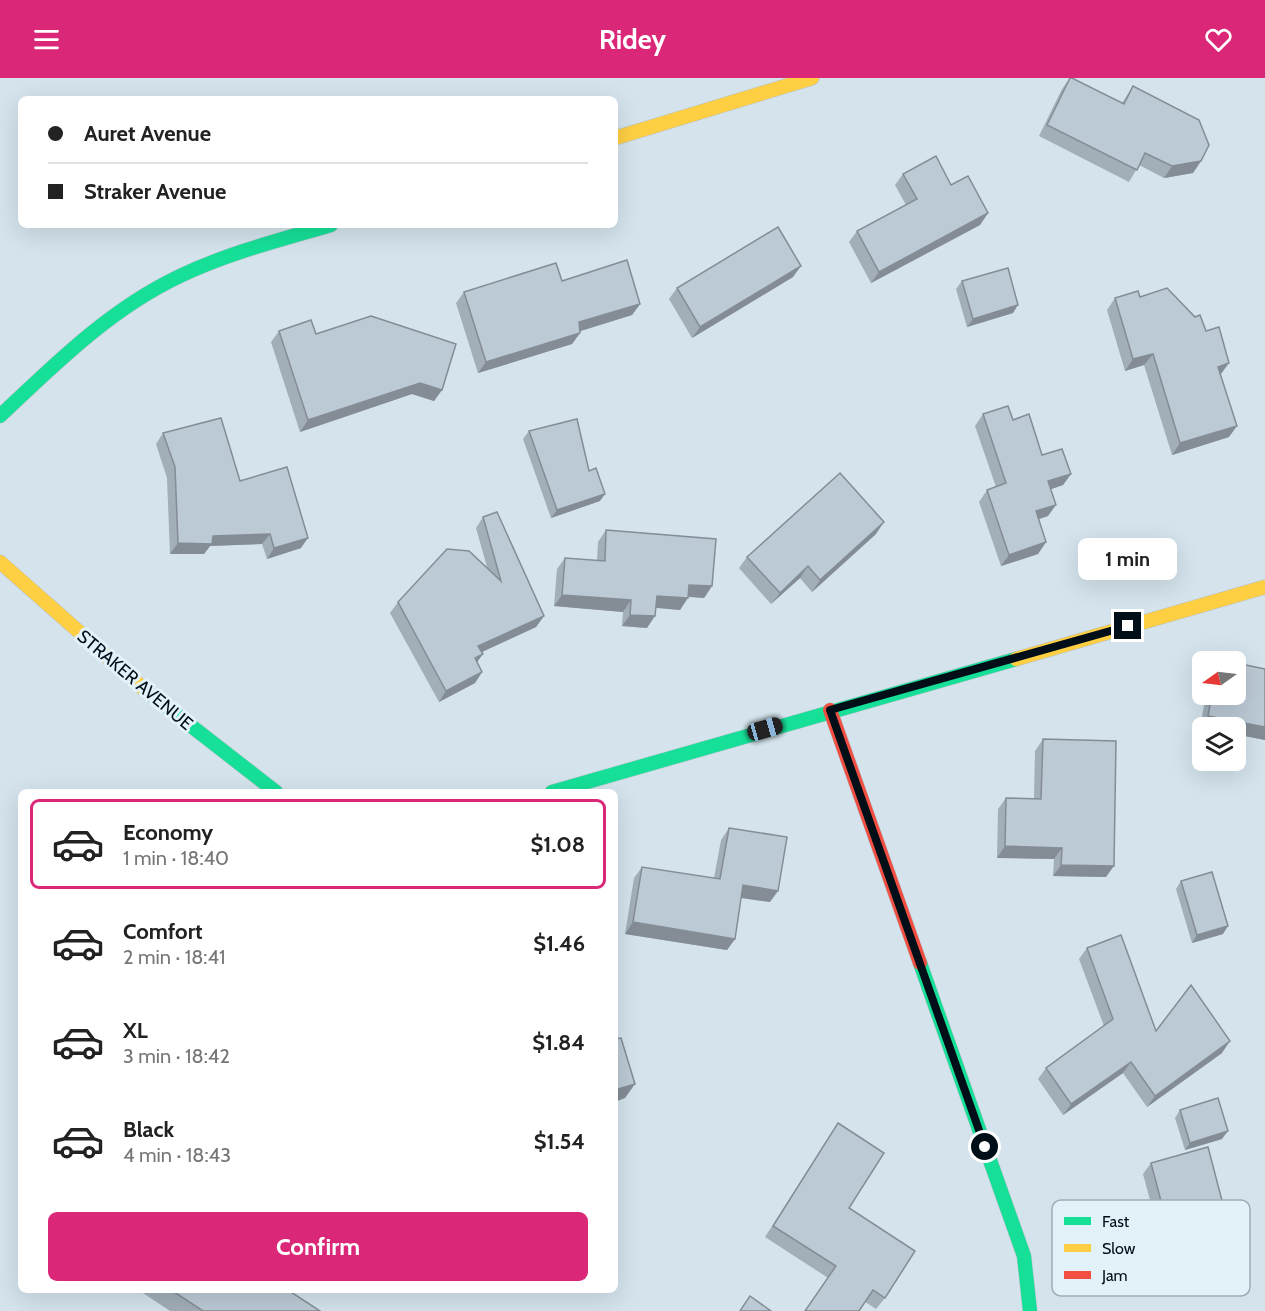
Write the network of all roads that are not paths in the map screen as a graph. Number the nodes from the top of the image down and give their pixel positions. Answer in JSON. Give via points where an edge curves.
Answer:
{"nodes":[{"id":1,"x":812,"y":78,"type":"edge"},
{"id":2,"x":618,"y":137,"type":"edge"},
{"id":3,"x":321,"y":228,"type":"edge"},
{"id":4,"x":0,"y":416,"type":"edge"},
{"id":5,"x":0,"y":562,"type":"edge"},
{"id":6,"x":1265,"y":587,"type":"edge"},
{"id":7,"x":830,"y":710,"type":"junction"},
{"id":8,"x":272,"y":789,"type":"edge"},
{"id":9,"x":562,"y":789,"type":"edge"},
{"id":10,"x":1030,"y":1311,"type":"edge"}],
"edges":[{"from":1,"to":2,"type":"street"},
{"from":3,"to":4,"type":"street","via":[[232,255],[160,286],[68,352]]},
{"from":5,"to":8,"type":"street","name":"STRAKER AVENUE","via":[[229,759]]},
{"from":6,"to":7,"type":"street"},
{"from":7,"to":9,"type":"street"},
{"from":7,"to":10,"type":"street","via":[[1024,1257]]}]}
